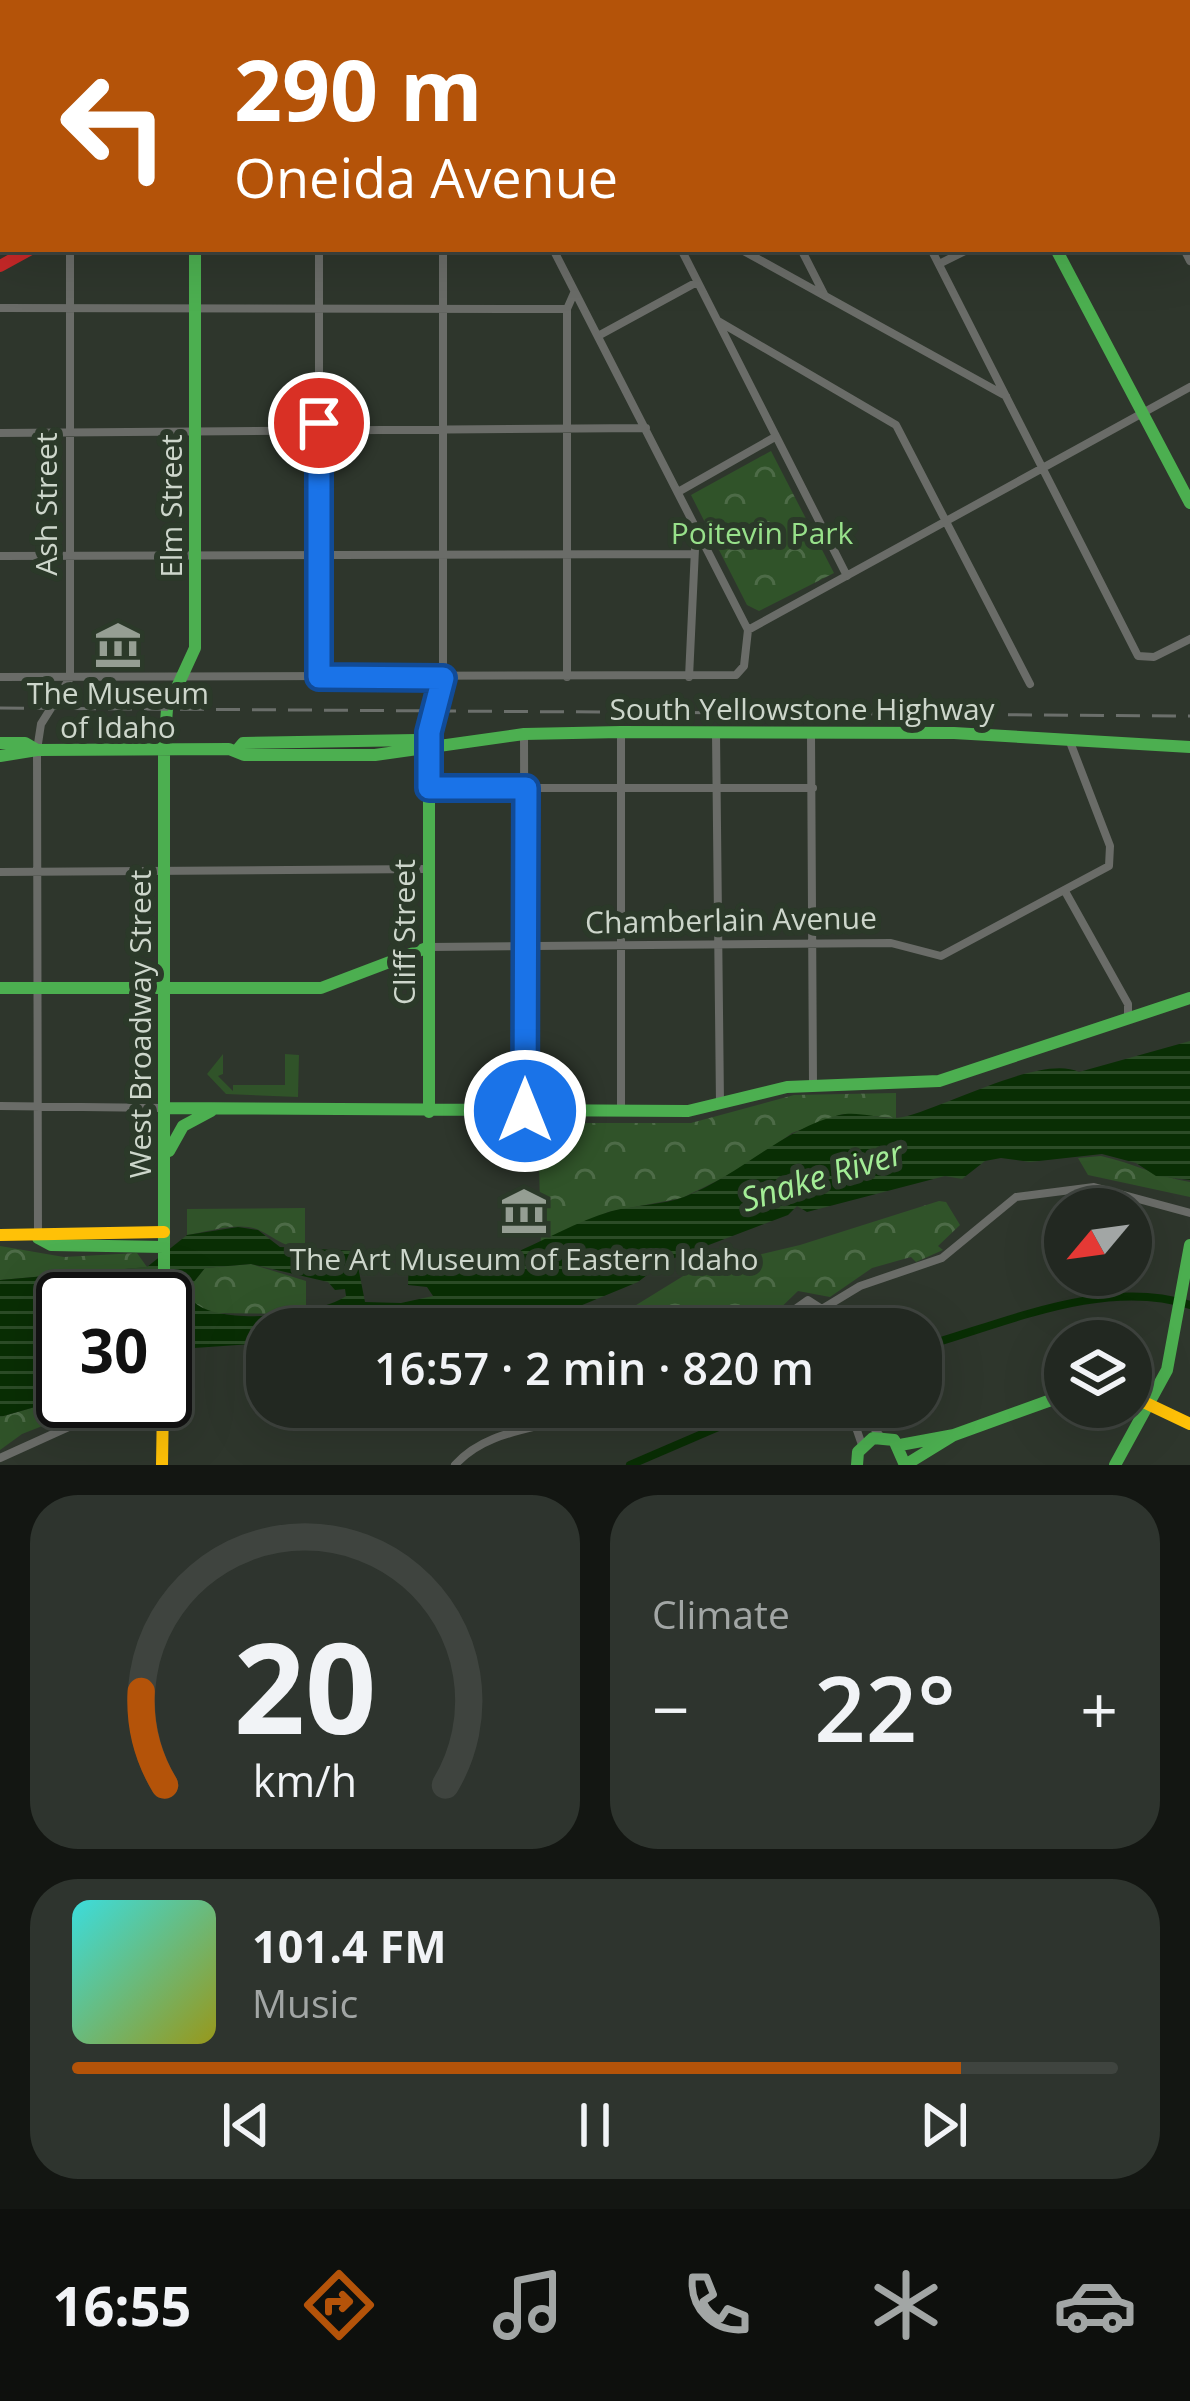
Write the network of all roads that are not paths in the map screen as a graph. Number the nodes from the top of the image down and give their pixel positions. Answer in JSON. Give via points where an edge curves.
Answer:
{"nodes":[{"id":1,"x":70,"y":252,"type":"edge"},
{"id":2,"x":194,"y":252,"type":"edge"},
{"id":3,"x":320,"y":252,"type":"edge"},
{"id":4,"x":442,"y":252,"type":"edge"},
{"id":5,"x":555,"y":252,"type":"edge"},
{"id":6,"x":683,"y":252,"type":"edge"},
{"id":7,"x":745,"y":252,"type":"edge"},
{"id":8,"x":802,"y":252,"type":"edge"},
{"id":9,"x":933,"y":252,"type":"edge"},
{"id":10,"x":963,"y":252,"type":"edge"},
{"id":11,"x":1057,"y":252,"type":"edge"},
{"id":12,"x":939,"y":264,"type":"junction"},
{"id":13,"x":697,"y":282,"type":"junction"},
{"id":14,"x":574,"y":292,"type":"junction"},
{"id":15,"x":825,"y":297,"type":"junction"},
{"id":16,"x":0,"y":308,"type":"edge"},
{"id":17,"x":320,"y":308,"type":"junction"},
{"id":18,"x":443,"y":308,"type":"junction"},
{"id":19,"x":71,"y":309,"type":"junction"},
{"id":20,"x":195,"y":309,"type":"junction"},
{"id":21,"x":567,"y":309,"type":"junction"},
{"id":22,"x":718,"y":321,"type":"junction"},
{"id":23,"x":598,"y":336,"type":"junction"},
{"id":24,"x":1190,"y":387,"type":"edge"},
{"id":25,"x":1007,"y":397,"type":"junction"},
{"id":26,"x":1142,"y":416,"type":"junction"},
{"id":27,"x":646,"y":428,"type":"junction"},
{"id":28,"x":196,"y":432,"type":"junction"},
{"id":29,"x":319,"y":432,"type":"junction"},
{"id":30,"x":443,"y":432,"type":"junction"},
{"id":31,"x":0,"y":433,"type":"edge"},
{"id":32,"x":71,"y":433,"type":"junction"},
{"id":33,"x":566,"y":433,"type":"junction"},
{"id":34,"x":776,"y":437,"type":"junction"},
{"id":35,"x":1042,"y":467,"type":"junction"},
{"id":36,"x":678,"y":492,"type":"junction"},
{"id":37,"x":1190,"y":503,"type":"edge"},
{"id":38,"x":1190,"y":519,"type":"edge"},
{"id":39,"x":945,"y":522,"type":"junction"},
{"id":40,"x":697,"y":526,"type":"junction"},
{"id":41,"x":692,"y":554,"type":"junction"},
{"id":42,"x":443,"y":555,"type":"junction"},
{"id":43,"x":0,"y":556,"type":"edge"},
{"id":44,"x":71,"y":556,"type":"junction"},
{"id":45,"x":196,"y":556,"type":"junction"},
{"id":46,"x":320,"y":556,"type":"junction"},
{"id":47,"x":566,"y":556,"type":"junction"},
{"id":48,"x":847,"y":576,"type":"junction"},
{"id":49,"x":748,"y":631,"type":"junction"},
{"id":50,"x":1190,"y":639,"type":"edge"},
{"id":51,"x":0,"y":677,"type":"edge"},
{"id":52,"x":319,"y":677,"type":"junction"},
{"id":53,"x":567,"y":677,"type":"junction"},
{"id":54,"x":689,"y":677,"type":"junction"},
{"id":55,"x":70,"y":678,"type":"junction"},
{"id":56,"x":184,"y":678,"type":"junction"},
{"id":57,"x":443,"y":678,"type":"junction"},
{"id":58,"x":1030,"y":684,"type":"dead end"},
{"id":59,"x":621,"y":732,"type":"junction"},
{"id":60,"x":716,"y":732,"type":"junction"},
{"id":61,"x":811,"y":732,"type":"junction"},
{"id":62,"x":524,"y":734,"type":"junction"},
{"id":63,"x":1070,"y":739,"type":"junction"},
{"id":64,"x":0,"y":743,"type":"edge"},
{"id":65,"x":1187,"y":745,"type":"edge"},
{"id":66,"x":37,"y":749,"type":"junction"},
{"id":67,"x":164,"y":749,"type":"junction"},
{"id":68,"x":429,"y":749,"type":"junction"},
{"id":69,"x":0,"y":755,"type":"edge"},
{"id":70,"x":429,"y":788,"type":"junction"},
{"id":71,"x":526,"y":788,"type":"junction"},
{"id":72,"x":813,"y":788,"type":"junction"},
{"id":73,"x":621,"y":789,"type":"junction"},
{"id":74,"x":716,"y":789,"type":"junction"},
{"id":75,"x":429,"y":869,"type":"junction"},
{"id":76,"x":165,"y":870,"type":"junction"},
{"id":77,"x":38,"y":871,"type":"junction"},
{"id":78,"x":0,"y":872,"type":"edge"},
{"id":79,"x":1066,"y":893,"type":"junction"},
{"id":80,"x":526,"y":946,"type":"junction"},
{"id":81,"x":621,"y":946,"type":"junction"},
{"id":82,"x":717,"y":946,"type":"junction"},
{"id":83,"x":814,"y":946,"type":"junction"},
{"id":84,"x":429,"y":947,"type":"junction"},
{"id":85,"x":165,"y":987,"type":"junction"},
{"id":86,"x":0,"y":988,"type":"edge"},
{"id":87,"x":39,"y":988,"type":"junction"},
{"id":88,"x":1190,"y":995,"type":"edge"},
{"id":89,"x":1136,"y":1014,"type":"junction"},
{"id":90,"x":813,"y":1085,"type":"junction"},
{"id":91,"x":720,"y":1104,"type":"junction"},
{"id":92,"x":0,"y":1106,"type":"edge"},
{"id":93,"x":39,"y":1106,"type":"junction"},
{"id":94,"x":166,"y":1108,"type":"junction"},
{"id":95,"x":621,"y":1110,"type":"junction"},
{"id":96,"x":211,"y":1111,"type":"junction"},
{"id":97,"x":525,"y":1111,"type":"junction"},
{"id":98,"x":429,"y":1112,"type":"junction"},
{"id":99,"x":165,"y":1158,"type":"junction"},
{"id":100,"x":1189,"y":1212,"type":"edge"},
{"id":101,"x":164,"y":1232,"type":"junction"},
{"id":102,"x":0,"y":1235,"type":"edge"},
{"id":103,"x":38,"y":1238,"type":"junction"},
{"id":104,"x":1190,"y":1245,"type":"edge"},
{"id":105,"x":164,"y":1251,"type":"junction"},
{"id":106,"x":164,"y":1272,"type":"edge"},
{"id":107,"x":824,"y":1308,"type":"edge"},
{"id":108,"x":1044,"y":1403,"type":"edge"},
{"id":109,"x":1152,"y":1405,"type":"joint"},
{"id":110,"x":1190,"y":1424,"type":"edge"},
{"id":111,"x":66,"y":1428,"type":"edge"},
{"id":112,"x":163,"y":1428,"type":"edge"},
{"id":113,"x":537,"y":1428,"type":"edge"},
{"id":114,"x":858,"y":1428,"type":"edge"},
{"id":115,"x":873,"y":1428,"type":"edge"},
{"id":116,"x":1138,"y":1428,"type":"edge"},
{"id":117,"x":954,"y":1435,"type":"junction"},
{"id":118,"x":880,"y":1436,"type":"junction"},
{"id":119,"x":862,"y":1445,"type":"junction"},
{"id":120,"x":900,"y":1445,"type":"junction"},
{"id":121,"x":0,"y":1458,"type":"edge"},
{"id":122,"x":162,"y":1465,"type":"edge"},
{"id":123,"x":455,"y":1465,"type":"edge"},
{"id":124,"x":857,"y":1465,"type":"edge"},
{"id":125,"x":905,"y":1465,"type":"edge"},
{"id":126,"x":1115,"y":1465,"type":"edge"}],
"edges":[{"from":1,"to":19,"type":"street","name":"Ash Street"},
{"from":2,"to":20,"type":"main road","name":"Elm Street"},
{"from":3,"to":17,"type":"street"},
{"from":4,"to":18,"type":"street"},
{"from":5,"to":14,"type":"street"},
{"from":6,"to":13,"type":"street"},
{"from":7,"to":15,"type":"street"},
{"from":8,"to":15,"type":"street"},
{"from":9,"to":12,"type":"street"},
{"from":10,"to":12,"type":"street"},
{"from":11,"to":26,"type":"main road"},
{"from":12,"to":25,"type":"street"},
{"from":13,"to":22,"type":"street"},
{"from":13,"to":23,"type":"street"},
{"from":14,"to":21,"type":"street"},
{"from":14,"to":23,"type":"street"},
{"from":15,"to":25,"type":"street"},
{"from":16,"to":19,"type":"street"},
{"from":17,"to":18,"type":"street"},
{"from":17,"to":20,"type":"street"},
{"from":17,"to":29,"type":"street"},
{"from":18,"to":21,"type":"street"},
{"from":18,"to":30,"type":"street"},
{"from":19,"to":20,"type":"street"},
{"from":19,"to":32,"type":"street","name":"Ash Street"},
{"from":20,"to":28,"type":"main road","name":"Elm Street"},
{"from":21,"to":33,"type":"street"},
{"from":22,"to":34,"type":"street"},
{"from":22,"to":39,"type":"street","via":[[896,425]]},
{"from":23,"to":27,"type":"street"},
{"from":24,"to":26,"type":"street"},
{"from":25,"to":35,"type":"street"},
{"from":26,"to":35,"type":"street"},
{"from":26,"to":37,"type":"main road"},
{"from":26,"to":38,"type":"main road"},
{"from":27,"to":33,"type":"street"},
{"from":27,"to":36,"type":"street"},
{"from":28,"to":29,"type":"street"},
{"from":28,"to":32,"type":"street"},
{"from":28,"to":45,"type":"main road","name":"Elm Street"},
{"from":29,"to":30,"type":"street"},
{"from":29,"to":46,"type":"street"},
{"from":30,"to":33,"type":"street"},
{"from":30,"to":42,"type":"street"},
{"from":31,"to":32,"type":"street"},
{"from":32,"to":44,"type":"street","name":"Ash Street"},
{"from":33,"to":47,"type":"street"},
{"from":34,"to":36,"type":"street"},
{"from":34,"to":48,"type":"street"},
{"from":35,"to":39,"type":"street"},
{"from":35,"to":50,"type":"street","via":[[1138,656]]},
{"from":36,"to":40,"type":"street"},
{"from":39,"to":48,"type":"street"},
{"from":39,"to":58,"type":"street"},
{"from":40,"to":41,"type":"street"},
{"from":40,"to":49,"type":"street"},
{"from":41,"to":47,"type":"street"},
{"from":41,"to":54,"type":"street"},
{"from":42,"to":46,"type":"street"},
{"from":42,"to":47,"type":"street"},
{"from":42,"to":57,"type":"street"},
{"from":43,"to":44,"type":"street"},
{"from":44,"to":45,"type":"street"},
{"from":44,"to":55,"type":"street","name":"Ash Street"},
{"from":45,"to":46,"type":"street"},
{"from":45,"to":56,"type":"main road","name":"Elm Street","via":[[195,648]]},
{"from":46,"to":52,"type":"street"},
{"from":47,"to":53,"type":"street"},
{"from":48,"to":49,"type":"street"},
{"from":49,"to":54,"type":"street","via":[[744,666],[732,678]]},
{"from":51,"to":55,"type":"street"},
{"from":52,"to":56,"type":"street"},
{"from":52,"to":57,"type":"street"},
{"from":53,"to":54,"type":"street"},
{"from":53,"to":57,"type":"street"},
{"from":55,"to":56,"type":"street"},
{"from":55,"to":66,"type":"street","name":"Ash Street","via":[[41,724]]},
{"from":56,"to":67,"type":"main road","name":"Elm Street","via":[[167,709]]},
{"from":57,"to":68,"type":"street"},
{"from":59,"to":60,"type":"main road","name":"South Yellowstone Highway"},
{"from":59,"to":62,"type":"main road","name":"South Yellowstone Highway"},
{"from":59,"to":73,"type":"street"},
{"from":60,"to":61,"type":"main road","name":"South Yellowstone Highway"},
{"from":60,"to":74,"type":"street"},
{"from":61,"to":63,"type":"main road","name":"South Yellowstone Highway"},
{"from":61,"to":72,"type":"street"},
{"from":62,"to":68,"type":"main road","name":"South Yellowstone Highway"},
{"from":62,"to":71,"type":"street"},
{"from":63,"to":65,"type":"main road","name":"South Yellowstone Highway"},
{"from":63,"to":79,"type":"street","name":"Chamberlain Avenue","via":[[1111,860],[1104,873]]},
{"from":64,"to":66,"type":"main road"},
{"from":66,"to":67,"type":"main road","name":"South Yellowstone Highway"},
{"from":66,"to":69,"type":"main road"},
{"from":66,"to":77,"type":"street"},
{"from":67,"to":68,"type":"main road","name":"South Yellowstone Highway"},
{"from":67,"to":76,"type":"main road","name":"West Broadway Street"},
{"from":68,"to":70,"type":"main road","name":"Cliff Street"},
{"from":70,"to":71,"type":"street"},
{"from":70,"to":75,"type":"main road","name":"Cliff Street"},
{"from":71,"to":73,"type":"street"},
{"from":71,"to":80,"type":"street"},
{"from":72,"to":74,"type":"street"},
{"from":72,"to":83,"type":"street"},
{"from":73,"to":74,"type":"street"},
{"from":73,"to":81,"type":"street"},
{"from":74,"to":82,"type":"street"},
{"from":75,"to":76,"type":"street"},
{"from":75,"to":84,"type":"main road","name":"Cliff Street"},
{"from":76,"to":77,"type":"street"},
{"from":76,"to":85,"type":"main road","name":"West Broadway Street"},
{"from":77,"to":78,"type":"street"},
{"from":77,"to":87,"type":"street"},
{"from":79,"to":83,"type":"street","name":"Chamberlain Avenue","via":[[941,956],[891,943]]},
{"from":79,"to":89,"type":"street"},
{"from":80,"to":81,"type":"street","name":"Chamberlain Avenue"},
{"from":80,"to":84,"type":"street","name":"Chamberlain Avenue"},
{"from":80,"to":97,"type":"street"},
{"from":81,"to":82,"type":"street","name":"Chamberlain Avenue"},
{"from":81,"to":95,"type":"street"},
{"from":82,"to":83,"type":"street","name":"Chamberlain Avenue"},
{"from":82,"to":91,"type":"street"},
{"from":83,"to":90,"type":"street"},
{"from":84,"to":85,"type":"main road","name":"Chamberlain Avenue","via":[[330,987]]},
{"from":84,"to":98,"type":"main road","name":"Cliff Street"},
{"from":85,"to":87,"type":"main road","name":"Chamberlain Avenue"},
{"from":85,"to":94,"type":"main road","name":"West Broadway Street"},
{"from":86,"to":87,"type":"main road","name":"Chamberlain Avenue"},
{"from":87,"to":93,"type":"street"},
{"from":88,"to":89,"type":"main road"},
{"from":89,"to":90,"type":"main road","via":[[939,1082]]},
{"from":90,"to":91,"type":"main road"},
{"from":91,"to":95,"type":"main road","via":[[688,1112]]},
{"from":92,"to":93,"type":"street"},
{"from":93,"to":94,"type":"street"},
{"from":93,"to":103,"type":"street"},
{"from":94,"to":96,"type":"main road"},
{"from":94,"to":99,"type":"main road","name":"West Broadway Street"},
{"from":95,"to":97,"type":"main road"},
{"from":96,"to":98,"type":"main road"},
{"from":96,"to":99,"type":"main road","via":[[183,1126]]},
{"from":97,"to":98,"type":"main road"},
{"from":99,"to":101,"type":"main road","name":"West Broadway Street"},
{"from":100,"to":107,"type":"street","via":[[1094,1187],[1016,1197],[942,1258],[860,1286]]},
{"from":101,"to":103,"type":"main road"},
{"from":101,"to":105,"type":"main road","name":"West Broadway Street"},
{"from":102,"to":103,"type":"main road"},
{"from":103,"to":105,"type":"main road"},
{"from":104,"to":109,"type":"main road","via":[[1180,1316]]},
{"from":105,"to":106,"type":"main road","name":"West Broadway Street"},
{"from":108,"to":117,"type":"main road"},
{"from":109,"to":110,"type":"main road"},
{"from":111,"to":121,"type":"street"},
{"from":112,"to":122,"type":"main road"},
{"from":113,"to":123,"type":"street","via":[[495,1438]]},
{"from":114,"to":119,"type":"street"},
{"from":115,"to":118,"type":"street"},
{"from":116,"to":126,"type":"main road"},
{"from":117,"to":120,"type":"main road"},
{"from":117,"to":125,"type":"main road"},
{"from":118,"to":119,"type":"main road"},
{"from":118,"to":120,"type":"main road"},
{"from":119,"to":124,"type":"main road"},
{"from":120,"to":125,"type":"main road"}]}
